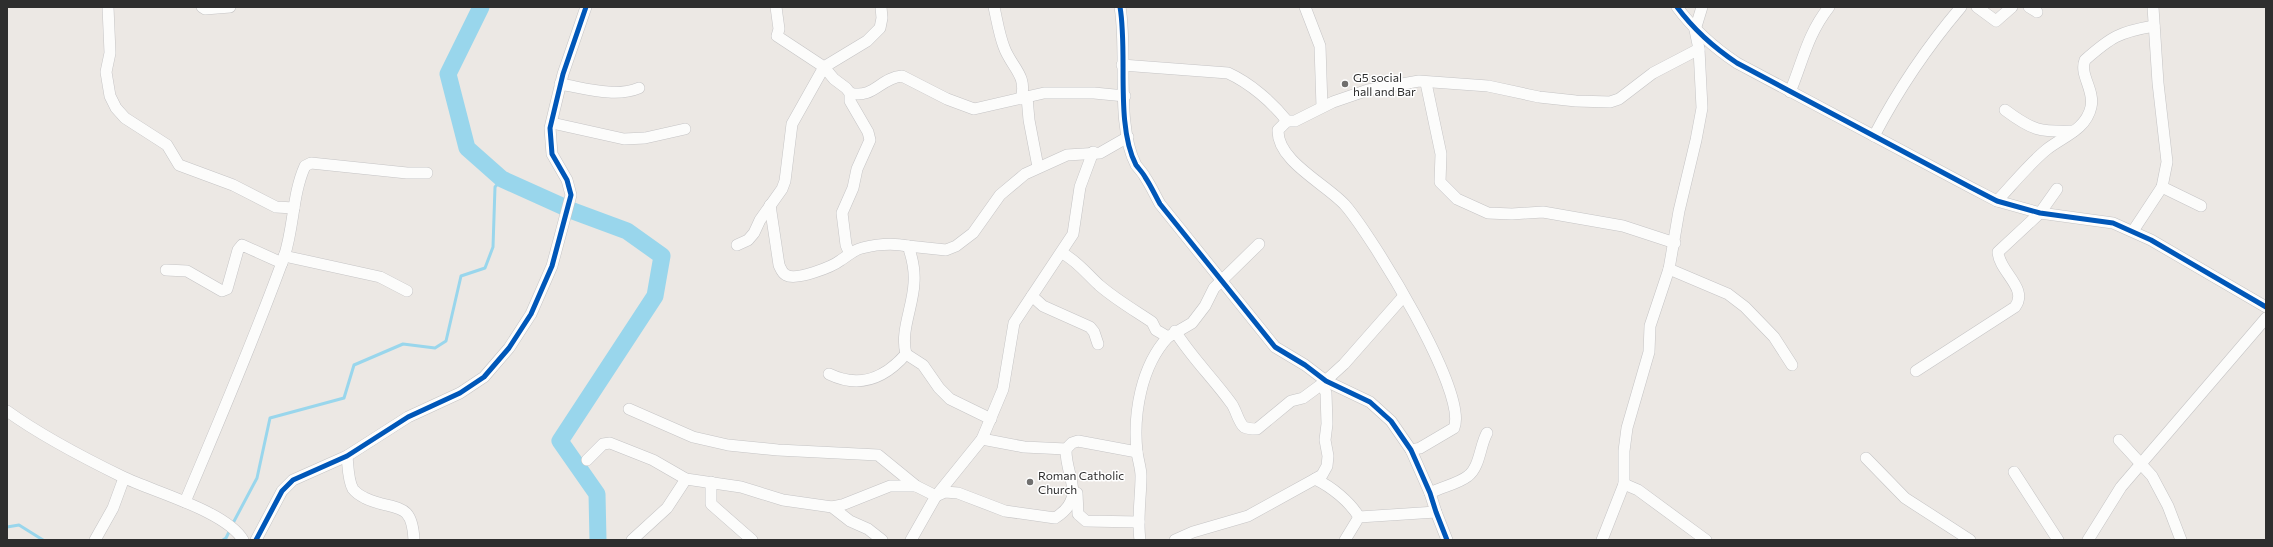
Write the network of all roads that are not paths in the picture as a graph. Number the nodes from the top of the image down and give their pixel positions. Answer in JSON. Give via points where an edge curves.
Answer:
{"nodes":[{"id":1,"x":108,"y":7,"type":"edge"},
{"id":2,"x":202,"y":7,"type":"edge"},
{"id":3,"x":230,"y":7,"type":"edge"},
{"id":4,"x":586,"y":7,"type":"edge"},
{"id":5,"x":776,"y":7,"type":"edge"},
{"id":6,"x":881,"y":7,"type":"edge"},
{"id":7,"x":994,"y":7,"type":"edge"},
{"id":8,"x":1120,"y":7,"type":"edge"},
{"id":9,"x":1305,"y":7,"type":"edge"},
{"id":10,"x":1677,"y":7,"type":"edge"},
{"id":11,"x":1702,"y":7,"type":"edge"},
{"id":12,"x":1829,"y":7,"type":"edge"},
{"id":13,"x":1961,"y":7,"type":"edge"},
{"id":14,"x":1977,"y":7,"type":"edge"},
{"id":15,"x":2012,"y":7,"type":"edge"},
{"id":16,"x":2153,"y":7,"type":"edge"},
{"id":17,"x":2154,"y":26,"type":"junction"},
{"id":18,"x":1695,"y":30,"type":"junction"},
{"id":19,"x":1699,"y":49,"type":"junction"},
{"id":20,"x":1122,"y":65,"type":"junction"},
{"id":21,"x":824,"y":67,"type":"junction"},
{"id":22,"x":1426,"y":83,"type":"junction"},
{"id":23,"x":560,"y":84,"type":"junction"},
{"id":24,"x":639,"y":88,"type":"dead end"},
{"id":25,"x":850,"y":92,"type":"junction"},
{"id":26,"x":1790,"y":92,"type":"junction"},
{"id":27,"x":1125,"y":96,"type":"junction"},
{"id":28,"x":1024,"y":98,"type":"junction"},
{"id":29,"x":1322,"y":107,"type":"junction"},
{"id":30,"x":2005,"y":110,"type":"dead end"},
{"id":31,"x":1287,"y":121,"type":"junction"},
{"id":32,"x":552,"y":123,"type":"junction"},
{"id":33,"x":685,"y":129,"type":"dead end"},
{"id":34,"x":2075,"y":131,"type":"junction"},
{"id":35,"x":2046,"y":132,"type":"junction"},
{"id":36,"x":1874,"y":136,"type":"junction"},
{"id":37,"x":1128,"y":137,"type":"junction"},
{"id":38,"x":2046,"y":150,"type":"junction"},
{"id":39,"x":1093,"y":152,"type":"junction"},
{"id":40,"x":1038,"y":167,"type":"junction"},
{"id":41,"x":427,"y":173,"type":"dead end"},
{"id":42,"x":2162,"y":187,"type":"junction"},
{"id":43,"x":2057,"y":189,"type":"dead end"},
{"id":44,"x":1997,"y":201,"type":"junction"},
{"id":45,"x":770,"y":205,"type":"junction"},
{"id":46,"x":2202,"y":206,"type":"dead end"},
{"id":47,"x":294,"y":208,"type":"junction"},
{"id":48,"x":2040,"y":213,"type":"junction"},
{"id":49,"x":2133,"y":231,"type":"junction"},
{"id":50,"x":1674,"y":243,"type":"junction"},
{"id":51,"x":1259,"y":244,"type":"dead end"},
{"id":52,"x":737,"y":245,"type":"dead end"},
{"id":53,"x":908,"y":246,"type":"junction"},
{"id":54,"x":850,"y":252,"type":"junction"},
{"id":55,"x":1062,"y":253,"type":"junction"},
{"id":56,"x":283,"y":259,"type":"junction"},
{"id":57,"x":1669,"y":269,"type":"junction"},
{"id":58,"x":166,"y":270,"type":"dead end"},
{"id":59,"x":1221,"y":281,"type":"junction"},
{"id":60,"x":406,"y":291,"type":"dead end"},
{"id":61,"x":1032,"y":296,"type":"junction"},
{"id":62,"x":1403,"y":297,"type":"junction"},
{"id":63,"x":2266,"y":307,"type":"edge"},
{"id":64,"x":2266,"y":318,"type":"edge"},
{"id":65,"x":1171,"y":334,"type":"junction"},
{"id":66,"x":1098,"y":344,"type":"dead end"},
{"id":67,"x":906,"y":354,"type":"junction"},
{"id":68,"x":1792,"y":365,"type":"dead end"},
{"id":69,"x":1916,"y":370,"type":"dead end"},
{"id":70,"x":829,"y":374,"type":"dead end"},
{"id":71,"x":1324,"y":382,"type":"junction"},
{"id":72,"x":629,"y":410,"type":"dead end"},
{"id":73,"x":7,"y":411,"type":"edge"},
{"id":74,"x":991,"y":419,"type":"junction"},
{"id":75,"x":1487,"y":433,"type":"dead end"},
{"id":76,"x":982,"y":438,"type":"junction"},
{"id":77,"x":2119,"y":440,"type":"dead end"},
{"id":78,"x":1066,"y":449,"type":"junction"},
{"id":79,"x":1411,"y":450,"type":"junction"},
{"id":80,"x":1137,"y":452,"type":"junction"},
{"id":81,"x":347,"y":456,"type":"junction"},
{"id":82,"x":1866,"y":458,"type":"dead end"},
{"id":83,"x":587,"y":460,"type":"dead end"},
{"id":84,"x":2141,"y":464,"type":"junction"},
{"id":85,"x":2014,"y":472,"type":"dead end"},
{"id":86,"x":124,"y":478,"type":"junction"},
{"id":87,"x":686,"y":479,"type":"junction"},
{"id":88,"x":1315,"y":479,"type":"junction"},
{"id":89,"x":711,"y":482,"type":"junction"},
{"id":90,"x":1624,"y":484,"type":"junction"},
{"id":91,"x":916,"y":486,"type":"junction"},
{"id":92,"x":1074,"y":489,"type":"junction"},
{"id":93,"x":1430,"y":492,"type":"junction"},
{"id":94,"x":936,"y":496,"type":"junction"},
{"id":95,"x":185,"y":502,"type":"junction"},
{"id":96,"x":832,"y":507,"type":"junction"},
{"id":97,"x":1436,"y":512,"type":"junction"},
{"id":98,"x":1359,"y":517,"type":"junction"},
{"id":99,"x":1139,"y":522,"type":"junction"},
{"id":100,"x":95,"y":540,"type":"edge"},
{"id":101,"x":243,"y":540,"type":"edge"},
{"id":102,"x":256,"y":540,"type":"edge"},
{"id":103,"x":414,"y":540,"type":"edge"},
{"id":104,"x":632,"y":540,"type":"edge"},
{"id":105,"x":752,"y":540,"type":"edge"},
{"id":106,"x":882,"y":540,"type":"edge"},
{"id":107,"x":911,"y":540,"type":"edge"},
{"id":108,"x":1140,"y":540,"type":"edge"},
{"id":109,"x":1175,"y":540,"type":"edge"},
{"id":110,"x":1345,"y":540,"type":"edge"},
{"id":111,"x":1447,"y":540,"type":"edge"},
{"id":112,"x":1602,"y":540,"type":"edge"},
{"id":113,"x":1706,"y":540,"type":"edge"},
{"id":114,"x":1970,"y":540,"type":"edge"},
{"id":115,"x":2058,"y":540,"type":"edge"},
{"id":116,"x":2088,"y":540,"type":"edge"},
{"id":117,"x":2180,"y":540,"type":"edge"}],
"edges":[{"from":1,"to":47,"type":"street","via":[[110,53],[106,72],[110,96],[125,118],[167,145],[179,165],[233,186],[276,207]]},
{"from":2,"to":3,"type":"street"},
{"from":4,"to":23,"type":"street"},
{"from":5,"to":21,"type":"street","via":[[779,29],[777,36]]},
{"from":6,"to":21,"type":"street","via":[[881,23],[875,34]]},
{"from":7,"to":28,"type":"street","via":[[1008,59],[1020,74]]},
{"from":8,"to":20,"type":"street","via":[[1124,40]]},
{"from":9,"to":29,"type":"street","via":[[1320,46]]},
{"from":10,"to":18,"type":"street"},
{"from":11,"to":18,"type":"street"},
{"from":12,"to":26,"type":"street","via":[[1808,39],[1801,66]]},
{"from":13,"to":36,"type":"street","via":[[1942,29],[1897,94]]},
{"from":14,"to":15,"type":"street","via":[[1996,21]]},
{"from":16,"to":17,"type":"street"},
{"from":17,"to":34,"type":"street","via":[[2110,38],[2085,60],[2083,70],[2092,96],[2091,108],[2084,122]]},
{"from":17,"to":42,"type":"street","via":[[2167,162]]},
{"from":18,"to":19,"type":"street"},
{"from":18,"to":26,"type":"street","via":[[1737,63]]},
{"from":19,"to":22,"type":"street","via":[[1653,73],[1610,102],[1539,97],[1488,86]]},
{"from":19,"to":50,"type":"street","via":[[1702,108]]},
{"from":20,"to":27,"type":"street"},
{"from":20,"to":31,"type":"street","via":[[1228,73],[1268,101]]},
{"from":21,"to":25,"type":"street"},
{"from":21,"to":45,"type":"street","via":[[792,124],[785,181]]},
{"from":22,"to":29,"type":"street","via":[[1418,81],[1368,90]]},
{"from":22,"to":50,"type":"street","via":[[1441,154],[1440,182],[1457,199],[1488,213],[1543,212],[1623,226]]},
{"from":23,"to":24,"type":"street","via":[[611,92],[628,92]]},
{"from":23,"to":32,"type":"street"},
{"from":25,"to":28,"type":"street","via":[[862,95],[895,77],[902,76],[974,109]]},
{"from":25,"to":54,"type":"street","via":[[850,101],[864,122],[870,140],[857,169],[854,188],[842,214],[846,245]]},
{"from":26,"to":36,"type":"street"},
{"from":27,"to":28,"type":"street","via":[[1065,92]]},
{"from":27,"to":37,"type":"street"},
{"from":28,"to":40,"type":"street"},
{"from":29,"to":31,"type":"street","via":[[1295,121]]},
{"from":30,"to":35,"type":"street","via":[[2022,123]]},
{"from":31,"to":62,"type":"street","via":[[1278,130],[1282,148],[1320,186],[1344,204],[1376,247]]},
{"from":32,"to":33,"type":"street","via":[[624,139],[645,138]]},
{"from":32,"to":81,"type":"street","via":[[552,154],[567,180],[571,195],[552,266],[537,302],[509,348],[484,377],[460,393],[408,417]]},
{"from":34,"to":35,"type":"street"},
{"from":34,"to":38,"type":"street"},
{"from":35,"to":38,"type":"street"},
{"from":36,"to":44,"type":"street"},
{"from":37,"to":39,"type":"street","via":[[1111,148]]},
{"from":37,"to":59,"type":"street","via":[[1136,165],[1160,204]]},
{"from":38,"to":44,"type":"street"},
{"from":39,"to":40,"type":"street","via":[[1067,155]]},
{"from":39,"to":55,"type":"street","via":[[1080,187],[1073,234]]},
{"from":40,"to":53,"type":"street","via":[[1014,181],[1000,195],[973,233],[956,246],[946,250]]},
{"from":41,"to":47,"type":"street","via":[[311,163],[305,166],[303,171]]},
{"from":42,"to":46,"type":"street"},
{"from":42,"to":49,"type":"street"},
{"from":43,"to":48,"type":"street"},
{"from":44,"to":48,"type":"street"},
{"from":45,"to":52,"type":"street","via":[[754,233],[748,240]]},
{"from":45,"to":54,"type":"street","via":[[778,261],[787,276],[807,275],[841,261]]},
{"from":47,"to":56,"type":"street"},
{"from":48,"to":49,"type":"street","via":[[2113,222]]},
{"from":48,"to":69,"type":"street","via":[[1998,252],[2001,265],[2018,290],[2019,299],[2015,308]]},
{"from":49,"to":63,"type":"street"},
{"from":50,"to":57,"type":"street"},
{"from":51,"to":59,"type":"street"},
{"from":53,"to":54,"type":"street","via":[[881,244]]},
{"from":53,"to":67,"type":"street","via":[[914,270],[914,283],[904,345]]},
{"from":55,"to":61,"type":"street"},
{"from":55,"to":65,"type":"street","via":[[1070,256],[1085,274],[1108,293],[1152,322],[1156,330]]},
{"from":56,"to":58,"type":"street","via":[[242,245],[238,250],[227,289],[222,291],[187,271]]},
{"from":56,"to":60,"type":"street","via":[[380,278]]},
{"from":56,"to":95,"type":"street","via":[[244,364],[225,402]]},
{"from":57,"to":68,"type":"street","via":[[1728,294],[1745,307],[1774,337]]},
{"from":57,"to":90,"type":"street","via":[[1650,326],[1649,352],[1628,422],[1624,451]]},
{"from":59,"to":65,"type":"street","via":[[1192,322]]},
{"from":59,"to":71,"type":"street","via":[[1267,340]]},
{"from":61,"to":66,"type":"street","via":[[1043,306],[1090,328]]},
{"from":61,"to":74,"type":"street","via":[[1014,322],[1003,389]]},
{"from":62,"to":71,"type":"street","via":[[1359,350]]},
{"from":62,"to":79,"type":"street","via":[[1434,352],[1449,386],[1456,412],[1454,428],[1420,448]]},
{"from":64,"to":84,"type":"street"},
{"from":65,"to":71,"type":"street","via":[[1218,384],[1235,408],[1244,427],[1257,429],[1291,401],[1303,398]]},
{"from":65,"to":80,"type":"street","via":[[1152,359],[1143,384],[1136,428]]},
{"from":67,"to":70,"type":"street","via":[[884,375],[869,380],[843,381]]},
{"from":67,"to":74,"type":"street","via":[[923,365],[950,399]]},
{"from":71,"to":79,"type":"street","via":[[1370,402],[1383,412]]},
{"from":71,"to":88,"type":"street","via":[[1327,424],[1325,440],[1328,456],[1327,466],[1322,475]]},
{"from":72,"to":91,"type":"street","via":[[693,437],[728,445],[878,455]]},
{"from":73,"to":86,"type":"street","via":[[47,437]]},
{"from":74,"to":76,"type":"street"},
{"from":75,"to":93,"type":"street","via":[[1480,446],[1477,462],[1468,476]]},
{"from":76,"to":78,"type":"street","via":[[1024,447]]},
{"from":76,"to":94,"type":"street"},
{"from":77,"to":84,"type":"street"},
{"from":78,"to":80,"type":"street","via":[[1078,441]]},
{"from":78,"to":92,"type":"street"},
{"from":79,"to":93,"type":"street"},
{"from":80,"to":99,"type":"street","via":[[1141,474]]},
{"from":81,"to":102,"type":"street","via":[[293,480],[282,491]]},
{"from":81,"to":103,"type":"street","via":[[352,488],[359,495],[378,504],[405,510],[411,518]]},
{"from":82,"to":114,"type":"street","via":[[1905,498]]},
{"from":83,"to":87,"type":"street","via":[[603,444],[610,443],[653,460]]},
{"from":84,"to":116,"type":"street","via":[[2114,497]]},
{"from":84,"to":117,"type":"street","via":[[2158,487]]},
{"from":85,"to":115,"type":"street"},
{"from":86,"to":95,"type":"street"},
{"from":86,"to":100,"type":"street","via":[[113,508]]},
{"from":87,"to":89,"type":"street"},
{"from":87,"to":104,"type":"street","via":[[667,508]]},
{"from":88,"to":98,"type":"street","via":[[1355,509]]},
{"from":88,"to":109,"type":"street","via":[[1248,516]]},
{"from":89,"to":96,"type":"street","via":[[753,490],[783,500]]},
{"from":89,"to":105,"type":"street","via":[[711,504]]},
{"from":90,"to":112,"type":"street"},
{"from":90,"to":113,"type":"street","via":[[1638,490]]},
{"from":91,"to":94,"type":"street"},
{"from":91,"to":96,"type":"street","via":[[890,486]]},
{"from":92,"to":94,"type":"street","via":[[1067,510],[1055,518],[1005,511],[953,492]]},
{"from":92,"to":99,"type":"street","via":[[1077,493],[1078,514],[1081,519]]},
{"from":93,"to":97,"type":"street"},
{"from":94,"to":107,"type":"street"},
{"from":95,"to":101,"type":"street","via":[[232,526]]},
{"from":96,"to":106,"type":"street"},
{"from":97,"to":98,"type":"street"},
{"from":97,"to":111,"type":"street"},
{"from":98,"to":110,"type":"street"},
{"from":99,"to":108,"type":"street"}]}
